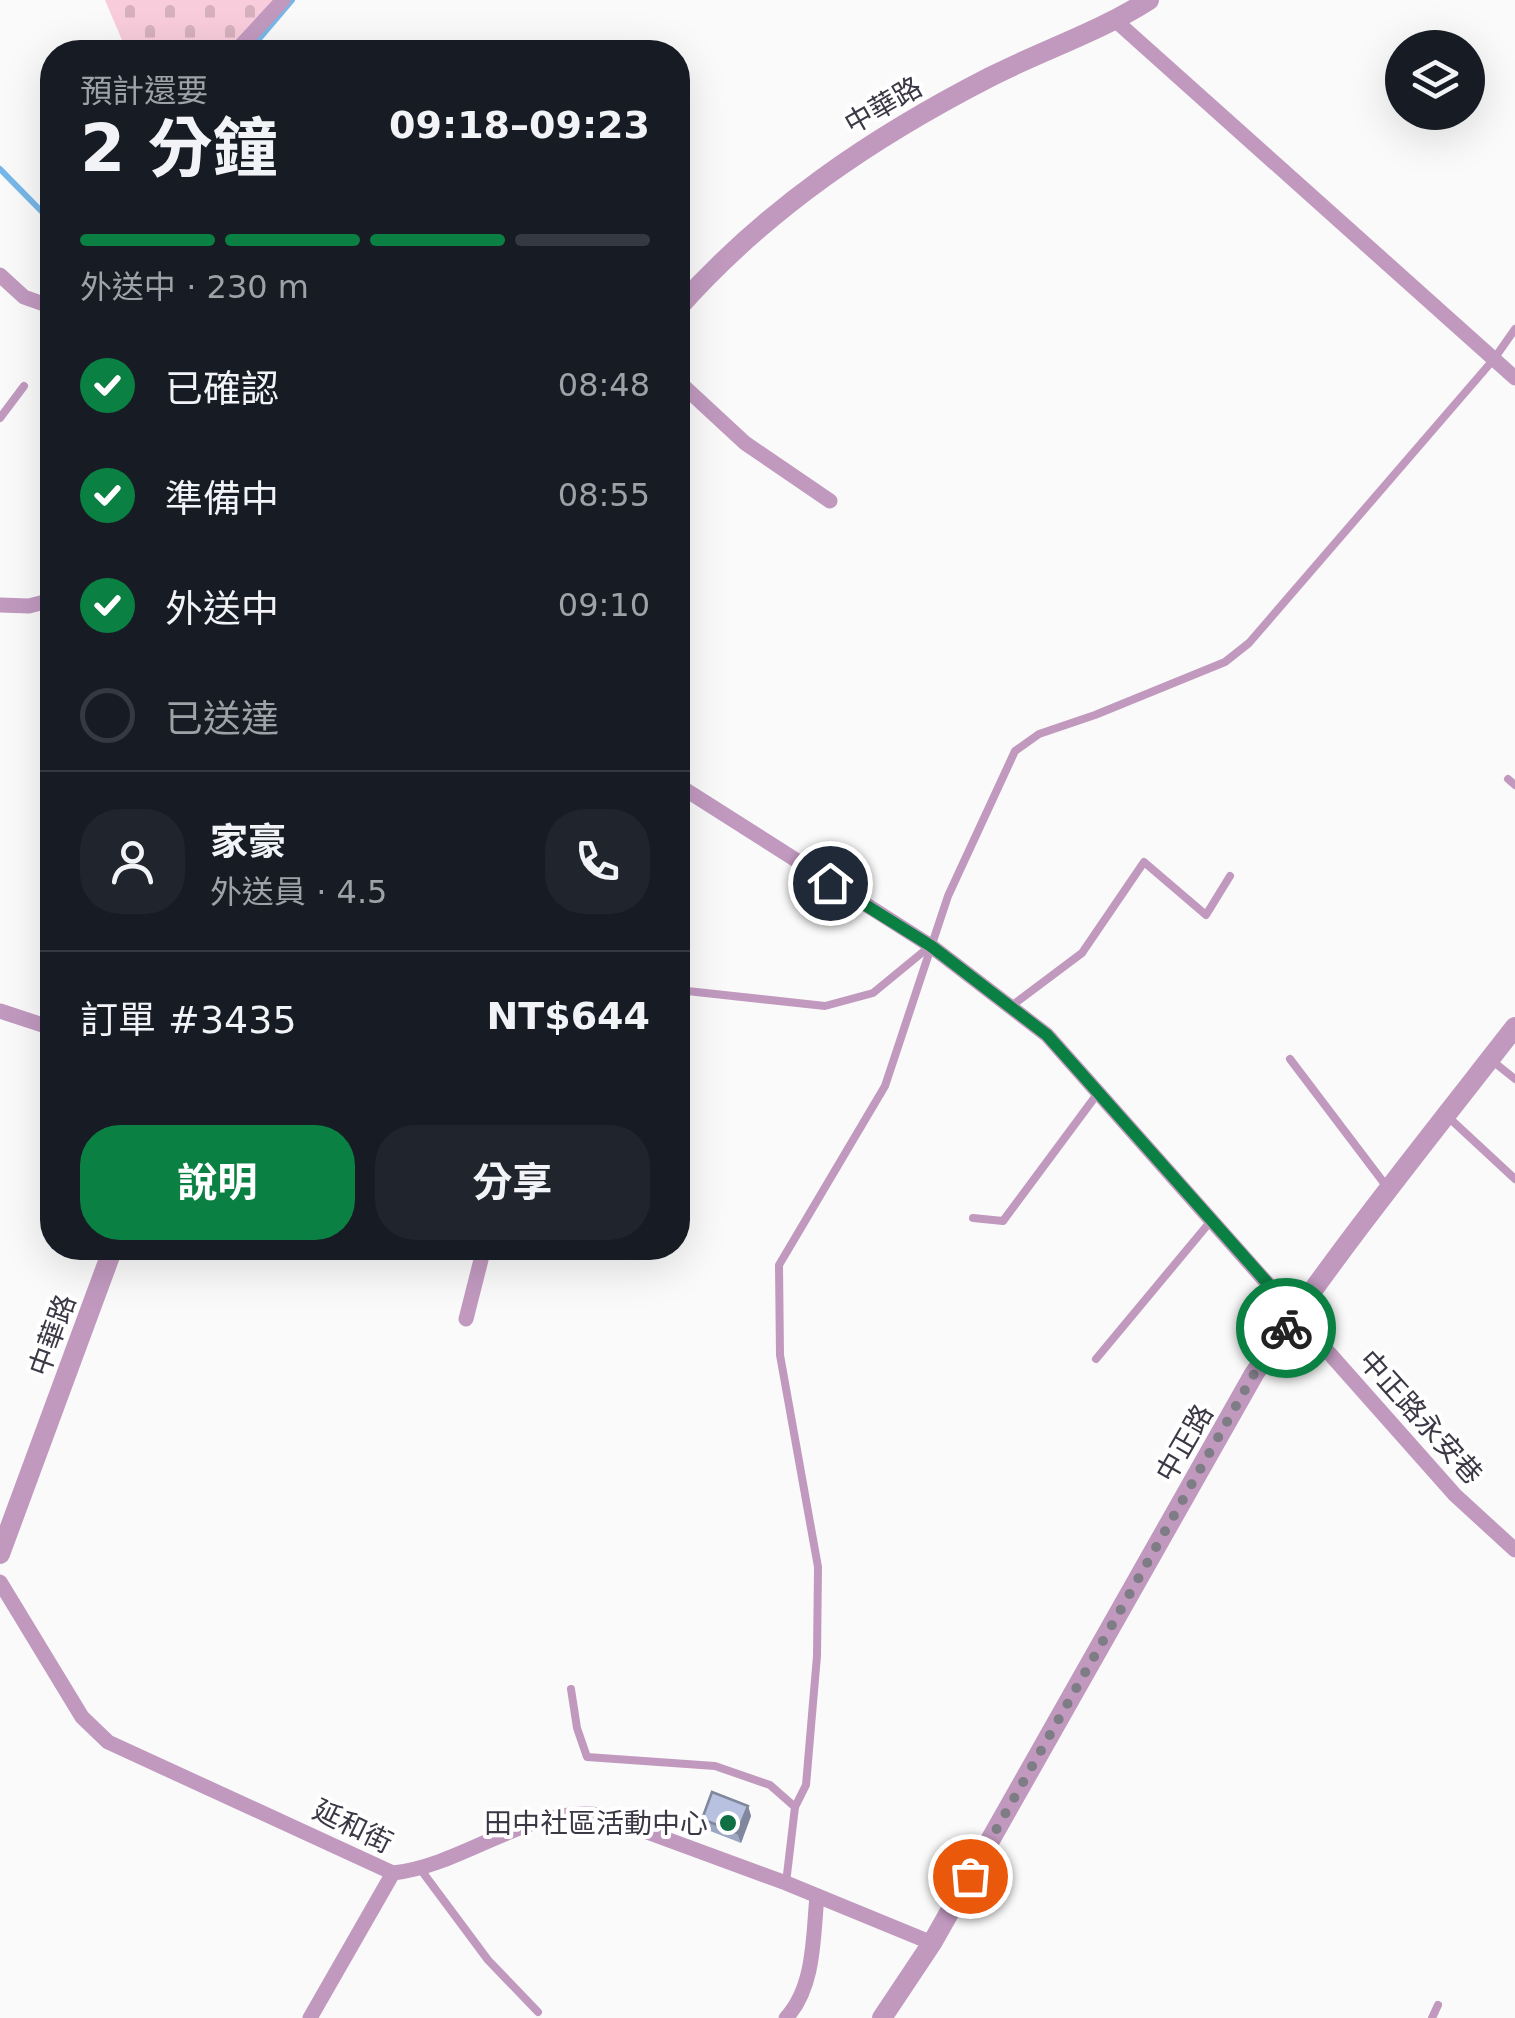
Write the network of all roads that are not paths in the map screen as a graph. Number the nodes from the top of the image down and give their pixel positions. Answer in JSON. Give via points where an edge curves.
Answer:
{"nodes":[{"id":1,"x":282,"y":0,"type":"edge"},
{"id":2,"x":1149,"y":0,"type":"edge"},
{"id":3,"x":1116,"y":21,"type":"junction"},
{"id":4,"x":246,"y":40,"type":"edge"},
{"id":5,"x":0,"y":275,"type":"edge"},
{"id":6,"x":690,"y":294,"type":"edge"},
{"id":7,"x":40,"y":303,"type":"edge"},
{"id":8,"x":1515,"y":329,"type":"edge"},
{"id":9,"x":1494,"y":359,"type":"junction"},
{"id":10,"x":1515,"y":378,"type":"edge"},
{"id":11,"x":24,"y":386,"type":"dead end"},
{"id":12,"x":690,"y":391,"type":"edge"},
{"id":13,"x":0,"y":418,"type":"edge"},
{"id":14,"x":830,"y":501,"type":"dead end"},
{"id":15,"x":40,"y":603,"type":"edge"},
{"id":16,"x":0,"y":605,"type":"edge"},
{"id":17,"x":690,"y":793,"type":"edge"},
{"id":18,"x":1230,"y":876,"type":"dead end"},
{"id":19,"x":931,"y":946,"type":"junction"},
{"id":20,"x":690,"y":991,"type":"edge"},
{"id":21,"x":1010,"y":1007,"type":"junction"},
{"id":22,"x":0,"y":1010,"type":"edge"},
{"id":23,"x":40,"y":1024,"type":"edge"},
{"id":24,"x":1515,"y":1027,"type":"edge"},
{"id":25,"x":1290,"y":1059,"type":"dead end"},
{"id":26,"x":1490,"y":1059,"type":"junction"},
{"id":27,"x":1515,"y":1079,"type":"edge"},
{"id":28,"x":1098,"y":1093,"type":"junction"},
{"id":29,"x":1446,"y":1115,"type":"junction"},
{"id":30,"x":1515,"y":1179,"type":"edge"},
{"id":31,"x":1388,"y":1188,"type":"junction"},
{"id":32,"x":974,"y":1218,"type":"dead end"},
{"id":33,"x":1210,"y":1222,"type":"junction"},
{"id":34,"x":109,"y":1260,"type":"edge"},
{"id":35,"x":481,"y":1260,"type":"edge"},
{"id":36,"x":1295,"y":1314,"type":"junction"},
{"id":37,"x":466,"y":1319,"type":"dead end"},
{"id":38,"x":1096,"y":1359,"type":"dead end"},
{"id":39,"x":1515,"y":1550,"type":"edge"},
{"id":40,"x":0,"y":1554,"type":"edge"},
{"id":41,"x":0,"y":1582,"type":"edge"},
{"id":42,"x":571,"y":1689,"type":"dead end"},
{"id":43,"x":795,"y":1807,"type":"junction"},
{"id":44,"x":421,"y":1870,"type":"junction"},
{"id":45,"x":393,"y":1874,"type":"junction"},
{"id":46,"x":786,"y":1883,"type":"junction"},
{"id":47,"x":817,"y":1896,"type":"junction"},
{"id":48,"x":932,"y":1943,"type":"junction"},
{"id":49,"x":1438,"y":2004,"type":"dead end"},
{"id":50,"x":538,"y":2012,"type":"dead end"},
{"id":51,"x":310,"y":2018,"type":"edge"},
{"id":52,"x":786,"y":2018,"type":"edge"},
{"id":53,"x":882,"y":2018,"type":"edge"},
{"id":54,"x":1432,"y":2018,"type":"edge"}],
"edges":[{"from":1,"to":4,"type":"street"},
{"from":2,"to":3,"type":"street","name":"中華路"},
{"from":3,"to":6,"type":"street","name":"中華路","via":[[994,75],[846,159],[778,210]]},
{"from":3,"to":9,"type":"street"},
{"from":5,"to":7,"type":"street"},
{"from":8,"to":9,"type":"lane"},
{"from":9,"to":10,"type":"street"},
{"from":9,"to":19,"type":"lane","via":[[1225,662],[1039,734],[1016,751]]},
{"from":11,"to":13,"type":"lane"},
{"from":12,"to":14,"type":"street","via":[[745,443]]},
{"from":15,"to":16,"type":"street"},
{"from":17,"to":19,"type":"street","name":"中正路永安巷"},
{"from":18,"to":21,"type":"lane","via":[[1206,915],[1144,862],[1082,952]]},
{"from":19,"to":20,"type":"lane","via":[[874,993],[825,1006]]},
{"from":19,"to":21,"type":"street","name":"中正路永安巷"},
{"from":19,"to":43,"type":"lane","via":[[885,1086],[779,1265],[780,1355],[818,1567],[806,1785]]},
{"from":21,"to":28,"type":"street","name":"中正路永安巷","via":[[1047,1035]]},
{"from":22,"to":23,"type":"street"},
{"from":24,"to":26,"type":"street","name":"中正路"},
{"from":25,"to":31,"type":"lane"},
{"from":26,"to":27,"type":"lane"},
{"from":26,"to":29,"type":"street","name":"中正路"},
{"from":28,"to":32,"type":"lane","via":[[1003,1221]]},
{"from":28,"to":33,"type":"street","name":"中正路永安巷"},
{"from":29,"to":30,"type":"lane"},
{"from":29,"to":31,"type":"street","name":"中正路"},
{"from":31,"to":36,"type":"street","name":"中正路"},
{"from":33,"to":36,"type":"street","name":"中正路永安巷"},
{"from":33,"to":38,"type":"lane"},
{"from":34,"to":40,"type":"street","name":"中華路"},
{"from":35,"to":37,"type":"street"},
{"from":36,"to":39,"type":"street","name":"中正路永安巷","via":[[1455,1495]]},
{"from":36,"to":48,"type":"street","name":"中正路","via":[[1254,1374]]},
{"from":41,"to":45,"type":"street","name":"延和街","via":[[82,1718],[108,1742]]},
{"from":42,"to":43,"type":"lane","via":[[587,1757],[715,1766],[770,1785]]},
{"from":43,"to":46,"type":"lane"},
{"from":44,"to":45,"type":"street","name":"延和街"},
{"from":44,"to":46,"type":"street","name":"延和街","via":[[575,1812],[601,1815]]},
{"from":44,"to":50,"type":"lane","via":[[488,1960]]},
{"from":45,"to":51,"type":"street"},
{"from":46,"to":47,"type":"street","name":"延和街"},
{"from":47,"to":48,"type":"street","name":"延和街"},
{"from":47,"to":52,"type":"street","via":[[810,1969]]},
{"from":48,"to":53,"type":"street","name":"中正路"},
{"from":49,"to":54,"type":"lane"}]}
